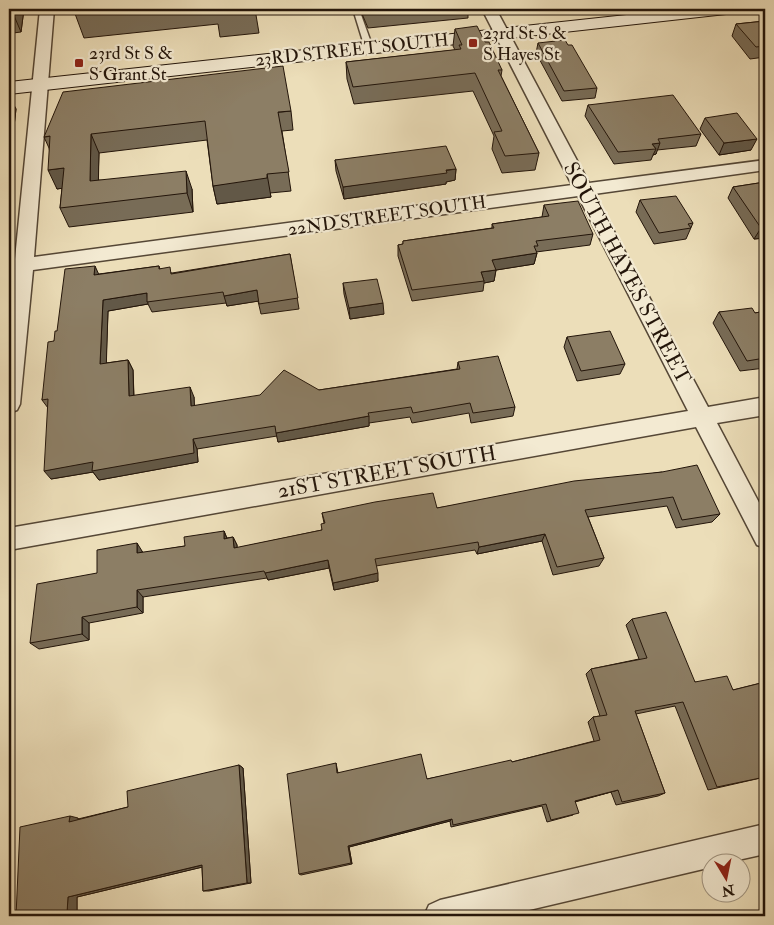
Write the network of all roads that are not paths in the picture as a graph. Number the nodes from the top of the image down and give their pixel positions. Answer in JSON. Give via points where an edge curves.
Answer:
{"nodes":[{"id":1,"x":47,"y":9,"type":"edge"},
{"id":2,"x":356,"y":9,"type":"edge"},
{"id":3,"x":489,"y":9,"type":"edge"},
{"id":4,"x":726,"y":9,"type":"edge"},
{"id":5,"x":502,"y":33,"type":"junction"},
{"id":6,"x":369,"y":48,"type":"junction"},
{"id":7,"x":40,"y":85,"type":"junction"},
{"id":8,"x":9,"y":88,"type":"edge"},
{"id":9,"x":765,"y":165,"type":"edge"},
{"id":10,"x":583,"y":190,"type":"junction"},
{"id":11,"x":17,"y":266,"type":"edge"},
{"id":12,"x":9,"y":404,"type":"edge"},
{"id":13,"x":765,"y":406,"type":"edge"},
{"id":14,"x":702,"y":416,"type":"junction"},
{"id":15,"x":765,"y":537,"type":"edge"},
{"id":16,"x":9,"y":539,"type":"edge"},
{"id":17,"x":765,"y":840,"type":"edge"},
{"id":18,"x":440,"y":916,"type":"edge"}],
"edges":[{"from":1,"to":7,"type":"street"},
{"from":2,"to":6,"type":"lane"},
{"from":3,"to":5,"type":"street","name":"SOUTH HAYES STREET"},
{"from":4,"to":5,"type":"street","name":"23RD STREET SOUTH"},
{"from":5,"to":6,"type":"street","name":"23RD STREET SOUTH"},
{"from":5,"to":10,"type":"street","name":"SOUTH HAYES STREET"},
{"from":6,"to":7,"type":"street","name":"23RD STREET SOUTH"},
{"from":7,"to":8,"type":"street","name":"23RD STREET SOUTH"},
{"from":7,"to":11,"type":"street"},
{"from":9,"to":10,"type":"street","name":"22ND STREET SOUTH"},
{"from":10,"to":11,"type":"street","name":"22ND STREET SOUTH"},
{"from":10,"to":14,"type":"street","name":"SOUTH HAYES STREET"},
{"from":11,"to":12,"type":"street"},
{"from":13,"to":14,"type":"street","name":"21ST STREET SOUTH"},
{"from":14,"to":15,"type":"street","name":"SOUTH HAYES STREET"},
{"from":14,"to":16,"type":"street","name":"21ST STREET SOUTH"},
{"from":17,"to":18,"type":"street"}]}
